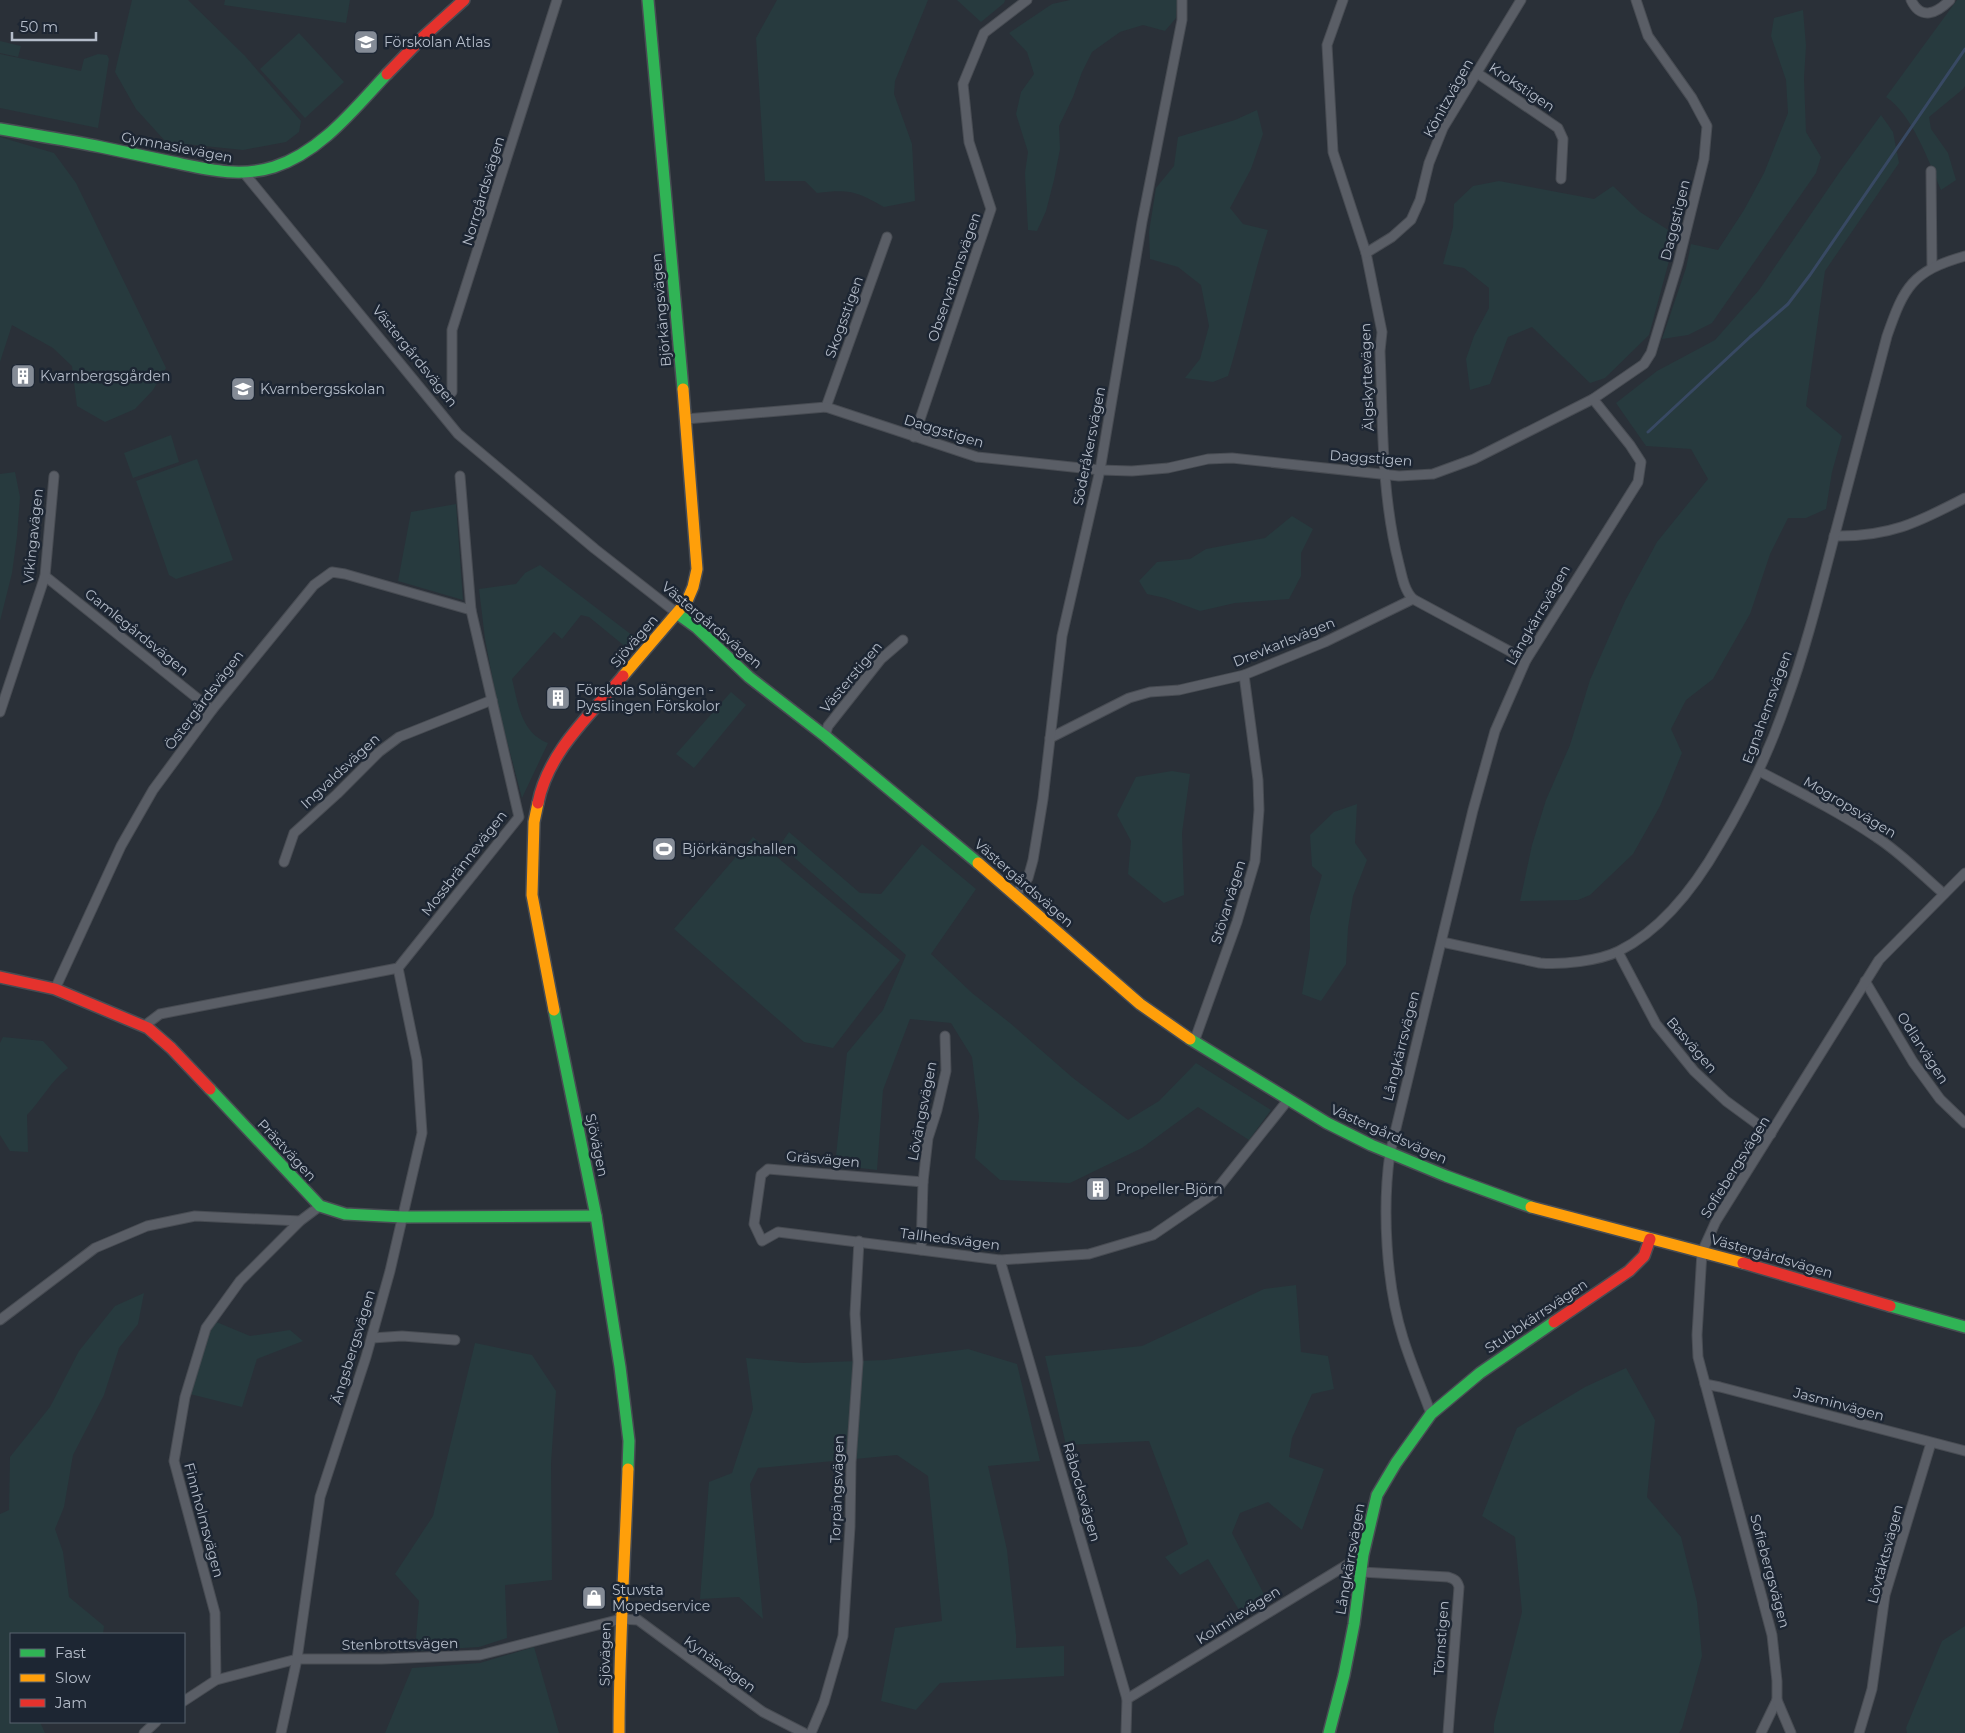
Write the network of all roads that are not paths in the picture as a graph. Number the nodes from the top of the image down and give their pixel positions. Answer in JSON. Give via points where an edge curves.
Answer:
{"nodes":[{"id":1,"x":464,"y":0,"type":"edge"},
{"id":2,"x":557,"y":0,"type":"edge"},
{"id":3,"x":648,"y":0,"type":"edge"},
{"id":4,"x":1027,"y":0,"type":"edge"},
{"id":5,"x":1182,"y":0,"type":"edge"},
{"id":6,"x":1343,"y":0,"type":"edge"},
{"id":7,"x":1521,"y":0,"type":"edge"},
{"id":8,"x":1636,"y":0,"type":"edge"},
{"id":9,"x":1911,"y":0,"type":"edge"},
{"id":10,"x":1950,"y":0,"type":"edge"},
{"id":11,"x":1477,"y":73,"type":"junction"},
{"id":12,"x":0,"y":129,"type":"edge"},
{"id":13,"x":1931,"y":171,"type":"dead end"},
{"id":14,"x":244,"y":173,"type":"junction"},
{"id":15,"x":1562,"y":179,"type":"dead end"},
{"id":16,"x":886,"y":237,"type":"dead end"},
{"id":17,"x":1366,"y":253,"type":"junction"},
{"id":18,"x":1965,"y":256,"type":"edge"},
{"id":19,"x":1932,"y":267,"type":"junction"},
{"id":20,"x":452,"y":392,"type":"dead end"},
{"id":21,"x":1593,"y":399,"type":"junction"},
{"id":22,"x":826,"y":407,"type":"junction"},
{"id":23,"x":686,"y":419,"type":"junction"},
{"id":24,"x":914,"y":436,"type":"junction"},
{"id":25,"x":1100,"y":470,"type":"junction"},
{"id":26,"x":1384,"y":474,"type":"junction"},
{"id":27,"x":54,"y":476,"type":"dead end"},
{"id":28,"x":460,"y":476,"type":"dead end"},
{"id":29,"x":1965,"y":498,"type":"edge"},
{"id":30,"x":1834,"y":536,"type":"junction"},
{"id":31,"x":45,"y":576,"type":"junction"},
{"id":32,"x":1413,"y":599,"type":"junction"},
{"id":33,"x":470,"y":610,"type":"junction"},
{"id":34,"x":678,"y":614,"type":"junction"},
{"id":35,"x":904,"y":640,"type":"dead end"},
{"id":36,"x":1526,"y":660,"type":"junction"},
{"id":37,"x":1244,"y":675,"type":"junction"},
{"id":38,"x":492,"y":700,"type":"junction"},
{"id":39,"x":212,"y":710,"type":"junction"},
{"id":40,"x":0,"y":712,"type":"edge"},
{"id":41,"x":825,"y":736,"type":"junction"},
{"id":42,"x":1050,"y":738,"type":"junction"},
{"id":43,"x":1759,"y":771,"type":"junction"},
{"id":44,"x":284,"y":862,"type":"dead end"},
{"id":45,"x":1965,"y":873,"type":"edge"},
{"id":46,"x":1016,"y":894,"type":"junction"},
{"id":47,"x":1944,"y":894,"type":"junction"},
{"id":48,"x":1442,"y":942,"type":"junction"},
{"id":49,"x":1618,"y":952,"type":"junction"},
{"id":50,"x":398,"y":968,"type":"junction"},
{"id":51,"x":0,"y":977,"type":"edge"},
{"id":52,"x":1865,"y":981,"type":"junction"},
{"id":53,"x":54,"y":989,"type":"junction"},
{"id":54,"x":144,"y":1026,"type":"junction"},
{"id":55,"x":945,"y":1036,"type":"dead end"},
{"id":56,"x":1194,"y":1042,"type":"junction"},
{"id":57,"x":1288,"y":1100,"type":"junction"},
{"id":58,"x":1965,"y":1122,"type":"edge"},
{"id":59,"x":1771,"y":1134,"type":"junction"},
{"id":60,"x":1390,"y":1153,"type":"junction"},
{"id":61,"x":923,"y":1182,"type":"junction"},
{"id":62,"x":320,"y":1206,"type":"junction"},
{"id":63,"x":596,"y":1216,"type":"junction"},
{"id":64,"x":404,"y":1217,"type":"junction"},
{"id":65,"x":300,"y":1221,"type":"junction"},
{"id":66,"x":1650,"y":1239,"type":"junction"},
{"id":67,"x":762,"y":1241,"type":"joint"},
{"id":68,"x":859,"y":1241,"type":"junction"},
{"id":69,"x":921,"y":1250,"type":"junction"},
{"id":70,"x":1702,"y":1252,"type":"junction"},
{"id":71,"x":1000,"y":1260,"type":"junction"},
{"id":72,"x":0,"y":1320,"type":"edge"},
{"id":73,"x":1965,"y":1327,"type":"edge"},
{"id":74,"x":372,"y":1338,"type":"junction"},
{"id":75,"x":455,"y":1340,"type":"dead end"},
{"id":76,"x":1705,"y":1384,"type":"junction"},
{"id":77,"x":1431,"y":1414,"type":"junction"},
{"id":78,"x":1931,"y":1443,"type":"junction"},
{"id":79,"x":1965,"y":1452,"type":"edge"},
{"id":80,"x":1363,"y":1555,"type":"junction"},
{"id":81,"x":1362,"y":1572,"type":"junction"},
{"id":82,"x":621,"y":1619,"type":"junction"},
{"id":83,"x":296,"y":1659,"type":"junction"},
{"id":84,"x":216,"y":1680,"type":"junction"},
{"id":85,"x":1127,"y":1699,"type":"junction"},
{"id":86,"x":185,"y":1700,"type":"edge"},
{"id":87,"x":1777,"y":1700,"type":"junction"},
{"id":88,"x":155,"y":1723,"type":"edge"},
{"id":89,"x":144,"y":1733,"type":"edge"},
{"id":90,"x":281,"y":1733,"type":"edge"},
{"id":91,"x":619,"y":1733,"type":"edge"},
{"id":92,"x":804,"y":1733,"type":"edge"},
{"id":93,"x":811,"y":1733,"type":"edge"},
{"id":94,"x":1126,"y":1733,"type":"edge"},
{"id":95,"x":1329,"y":1733,"type":"edge"},
{"id":96,"x":1448,"y":1733,"type":"edge"},
{"id":97,"x":1761,"y":1733,"type":"edge"},
{"id":98,"x":1791,"y":1733,"type":"edge"},
{"id":99,"x":1859,"y":1733,"type":"edge"}],
"edges":[{"from":1,"to":14,"type":"street","name":"Gymnasievägen","via":[[321,141],[284,164],[266,171]]},
{"from":2,"to":20,"type":"street","name":"Norrgårdsvägen","via":[[452,330]]},
{"from":3,"to":23,"type":"street","name":"Björkängsvägen"},
{"from":4,"to":24,"type":"street","name":"Observationsvägen","via":[[984,33],[963,84],[969,142],[991,210]]},
{"from":5,"to":25,"type":"street","name":"Söderåkersvägen","via":[[1182,20],[1142,222]]},
{"from":6,"to":17,"type":"street","name":"Älgskyttevägen","via":[[1326,44],[1333,152]]},
{"from":7,"to":11,"type":"street","name":"Könitzvägen"},
{"from":8,"to":21,"type":"street","name":"Daggstigen","via":[[1648,36],[1692,98],[1707,126],[1704,159],[1652,353],[1644,364]]},
{"from":9,"to":10,"type":"street","via":[[1920,12],[1928,14],[1937,12]]},
{"from":11,"to":15,"type":"street","name":"Krokstigen","via":[[1558,128],[1563,139]]},
{"from":11,"to":17,"type":"street","name":"Könitzvägen","via":[[1443,128],[1411,220]]},
{"from":12,"to":14,"type":"street","name":"Gymnasievägen","via":[[74,141],[218,172]]},
{"from":13,"to":19,"type":"street"},
{"from":14,"to":34,"type":"street","name":"Västergårdsvägen","via":[[458,434]]},
{"from":16,"to":22,"type":"street","name":"Skogsstigen"},
{"from":17,"to":26,"type":"street","name":"Älgskyttevägen","via":[[1382,332]]},
{"from":18,"to":19,"type":"street","name":"Egnahemsvägen"},
{"from":19,"to":30,"type":"street","name":"Egnahemsvägen","via":[[1918,276],[1898,304]]},
{"from":21,"to":26,"type":"street","name":"Daggstigen","via":[[1474,459],[1433,474]]},
{"from":21,"to":36,"type":"street","name":"Långkärrsvägen","via":[[1641,462],[1638,482]]},
{"from":22,"to":23,"type":"street","name":"Daggstigen"},
{"from":22,"to":24,"type":"street","name":"Daggstigen"},
{"from":23,"to":34,"type":"street","name":"Björkängsvägen","via":[[696,569],[690,596]]},
{"from":24,"to":25,"type":"street","name":"Daggstigen","via":[[977,457]]},
{"from":25,"to":26,"type":"street","name":"Daggstigen","via":[[1168,468],[1208,459],[1232,458]]},
{"from":25,"to":42,"type":"street","name":"Söderåkersvägen","via":[[1062,636]]},
{"from":26,"to":32,"type":"street","name":"Älgskyttevägen","via":[[1397,556]]},
{"from":27,"to":31,"type":"street","name":"Vikingavägen"},
{"from":28,"to":33,"type":"street","name":"Mossbrännevägen"},
{"from":29,"to":30,"type":"street","via":[[1904,528],[1870,535]]},
{"from":30,"to":43,"type":"street","name":"Egnahemsvägen","via":[[1787,701]]},
{"from":31,"to":39,"type":"street","name":"Gamlegårdsvägen"},
{"from":31,"to":40,"type":"street","name":"Vikingavägen"},
{"from":32,"to":36,"type":"street"},
{"from":32,"to":37,"type":"street","name":"Drevkarlsvägen","via":[[1325,642]]},
{"from":33,"to":38,"type":"street","name":"Mossbrännevägen"},
{"from":33,"to":39,"type":"street","name":"Östergårdsvägen","via":[[332,572],[314,585]]},
{"from":34,"to":41,"type":"street","name":"Västergårdsvägen","via":[[749,677]]},
{"from":34,"to":63,"type":"street","name":"Sjövägen","via":[[558,752],[541,786],[534,822],[532,895]]},
{"from":35,"to":41,"type":"street","name":"Västerstigen","via":[[881,659],[828,726]]},
{"from":36,"to":48,"type":"street","name":"Långkärrsvägen","via":[[1495,731]]},
{"from":37,"to":42,"type":"street","name":"Drevkarlsvägen","via":[[1129,698]]},
{"from":37,"to":56,"type":"street","name":"Stövarvägen","via":[[1258,780],[1255,861]]},
{"from":38,"to":44,"type":"street","name":"Ingvaldsvägen","via":[[399,737],[379,752],[294,833]]},
{"from":38,"to":50,"type":"street","name":"Mossbrännevägen","via":[[519,817]]},
{"from":39,"to":53,"type":"street","name":"Östergårdsvägen","via":[[153,790],[121,846]]},
{"from":41,"to":46,"type":"street","name":"Västergårdsvägen"},
{"from":42,"to":46,"type":"street","name":"Söderåkersvägen","via":[[1033,860],[1028,878]]},
{"from":43,"to":47,"type":"street","name":"Mogropsvägen","via":[[1831,808],[1877,837]]},
{"from":43,"to":49,"type":"street","name":"Egnahemsvägen","via":[[1729,828],[1692,887],[1661,920]]},
{"from":45,"to":47,"type":"street","name":"Sofiebergsvägen"},
{"from":46,"to":56,"type":"street","name":"Västergårdsvägen","via":[[1140,1004]]},
{"from":47,"to":52,"type":"street","name":"Sofiebergsvägen","via":[[1879,960]]},
{"from":48,"to":49,"type":"street","name":"Egnahemsvägen","via":[[1553,964]]},
{"from":48,"to":60,"type":"street","name":"Långkärrsvägen"},
{"from":49,"to":59,"type":"street","name":"Basvägen","via":[[1656,1024],[1694,1072],[1726,1101]]},
{"from":50,"to":54,"type":"street","via":[[160,1014]]},
{"from":50,"to":64,"type":"street","name":"Ängsbergsvägen","via":[[416,1060],[422,1133]]},
{"from":51,"to":53,"type":"street","name":"Prästvägen"},
{"from":52,"to":58,"type":"street","name":"Odlarvägen","via":[[1913,1062],[1940,1099]]},
{"from":52,"to":59,"type":"street","name":"Sofiebergsvägen"},
{"from":53,"to":54,"type":"street","name":"Prästvägen"},
{"from":54,"to":62,"type":"street","name":"Prästvägen","via":[[171,1048]]},
{"from":55,"to":61,"type":"street","name":"Lövängsvägen","via":[[946,1071],[928,1138]]},
{"from":56,"to":57,"type":"street","name":"Västergårdsvägen"},
{"from":57,"to":60,"type":"street","name":"Västergårdsvägen","via":[[1344,1132]]},
{"from":57,"to":71,"type":"street","name":"Tallhedsvägen","via":[[1213,1194],[1153,1235],[1089,1254]]},
{"from":59,"to":70,"type":"street","name":"Sofiebergsvägen","via":[[1729,1199]]},
{"from":60,"to":66,"type":"street","name":"Västergårdsvägen","via":[[1520,1204]]},
{"from":60,"to":77,"type":"street","name":"Långkärrsvägen","via":[[1388,1270],[1402,1337]]},
{"from":61,"to":67,"type":"street","name":"Gräsvägen","via":[[768,1169],[761,1175],[754,1224]]},
{"from":61,"to":69,"type":"street","name":"Lövängsvägen"},
{"from":62,"to":64,"type":"street","name":"Prästvägen","via":[[345,1214]]},
{"from":62,"to":65,"type":"street","name":"Finnholmsvägen"},
{"from":63,"to":64,"type":"street","name":"Prästvägen"},
{"from":63,"to":82,"type":"street","name":"Sjövägen","via":[[629,1441]]},
{"from":64,"to":74,"type":"street","name":"Ängsbergsvägen"},
{"from":65,"to":72,"type":"street","via":[[195,1216],[147,1226],[96,1248]]},
{"from":65,"to":84,"type":"street","name":"Finnholmsvägen","via":[[240,1281],[206,1328],[185,1397],[174,1461],[214,1613]]},
{"from":66,"to":70,"type":"street","name":"Västergårdsvägen"},
{"from":66,"to":77,"type":"street","name":"Stubbkärrsvägen","via":[[1644,1256],[1629,1271],[1480,1373]]},
{"from":67,"to":68,"type":"street","name":"Tallhedsvägen","via":[[778,1232]]},
{"from":68,"to":69,"type":"street","name":"Tallhedsvägen"},
{"from":68,"to":93,"type":"street","name":"Torpängsvägen","via":[[855,1314],[858,1362],[844,1636]]},
{"from":69,"to":71,"type":"street","name":"Tallhedsvägen"},
{"from":70,"to":73,"type":"street","name":"Västergårdsvägen"},
{"from":70,"to":76,"type":"street","name":"Sofiebergsvägen","via":[[1697,1335],[1698,1357]]},
{"from":71,"to":85,"type":"street","name":"Råbocksvägen"},
{"from":74,"to":75,"type":"street","via":[[402,1336]]},
{"from":74,"to":83,"type":"street","name":"Ängsbergsvägen","via":[[320,1497]]},
{"from":76,"to":78,"type":"street","name":"Jasminvägen"},
{"from":76,"to":87,"type":"street","name":"Sofiebergsvägen","via":[[1772,1635]]},
{"from":77,"to":80,"type":"street","name":"Långkärrsvägen","via":[[1377,1495]]},
{"from":78,"to":79,"type":"street","name":"Jasminvägen"},
{"from":78,"to":99,"type":"street","name":"Lövtäktsvägen","via":[[1885,1596],[1872,1689]]},
{"from":80,"to":81,"type":"street","name":"Långkärrsvägen"},
{"from":80,"to":85,"type":"street","name":"Kolmilevägen"},
{"from":81,"to":95,"type":"street","name":"Långkärrsvägen","via":[[1344,1676]]},
{"from":81,"to":96,"type":"street","name":"Törnstigen","via":[[1448,1577],[1458,1582]]},
{"from":82,"to":83,"type":"street","name":"Stenbrottsvägen","via":[[480,1656]]},
{"from":82,"to":91,"type":"street","name":"Sjövägen"},
{"from":82,"to":92,"type":"street","name":"Kynäsvägen","via":[[638,1620],[763,1712]]},
{"from":83,"to":84,"type":"street","name":"Stenbrottsvägen"},
{"from":83,"to":90,"type":"street","name":"Ängsbergsvägen"},
{"from":84,"to":86,"type":"street","name":"Stenbrottsvägen"},
{"from":85,"to":94,"type":"street","name":"Råbocksvägen"},
{"from":87,"to":97,"type":"street"},
{"from":87,"to":98,"type":"street","name":"Sofiebergsvägen"},
{"from":88,"to":89,"type":"street"}]}
